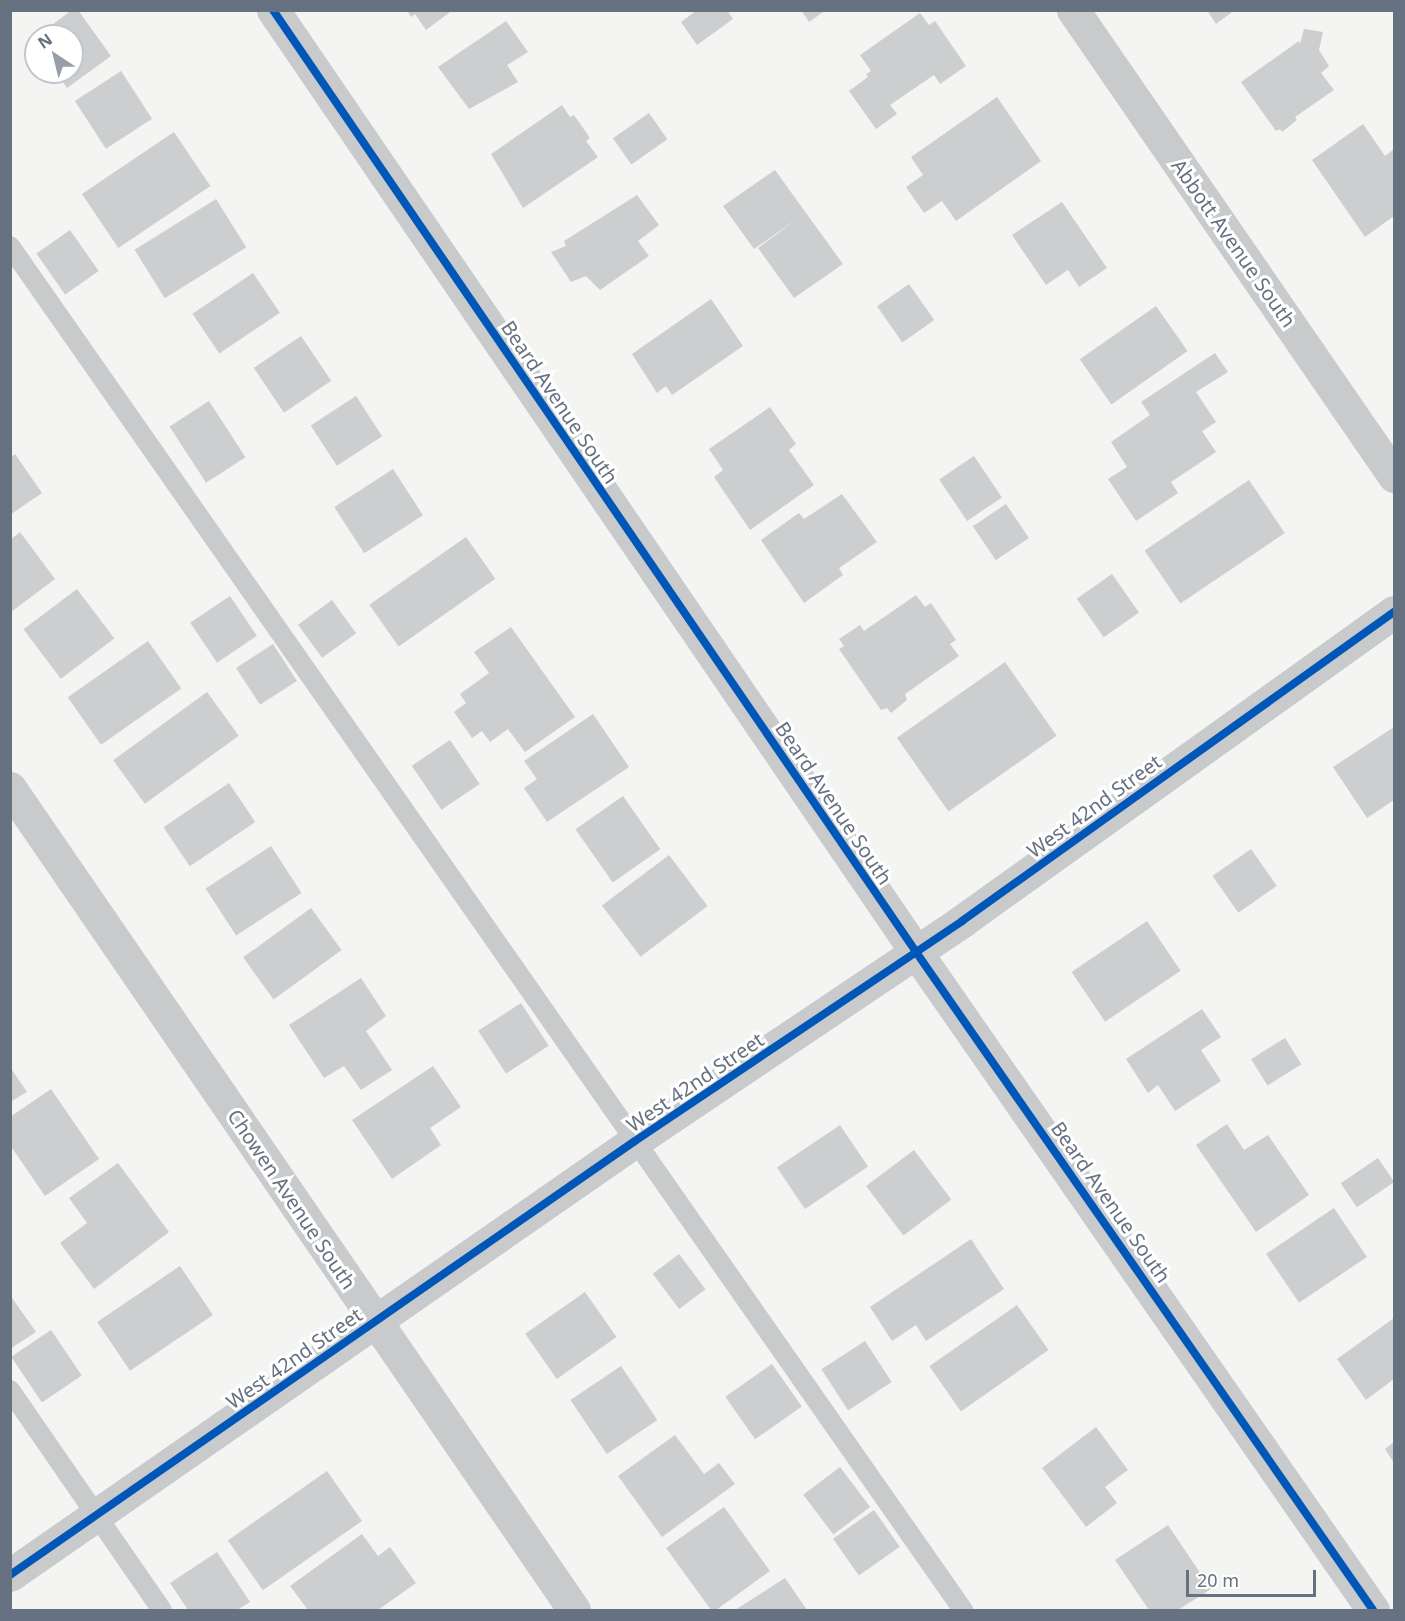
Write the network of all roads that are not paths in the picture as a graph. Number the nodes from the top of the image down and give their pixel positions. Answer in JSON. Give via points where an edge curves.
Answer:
{"nodes":[{"id":1,"x":273,"y":10,"type":"edge"},
{"id":2,"x":1073,"y":10,"type":"edge"},
{"id":3,"x":10,"y":246,"type":"edge"},
{"id":4,"x":1395,"y":476,"type":"edge"},
{"id":5,"x":1395,"y":612,"type":"edge"},
{"id":6,"x":10,"y":788,"type":"edge"},
{"id":7,"x":916,"y":952,"type":"junction"},
{"id":8,"x":635,"y":1141,"type":"junction"},
{"id":9,"x":376,"y":1321,"type":"junction"},
{"id":10,"x":10,"y":1390,"type":"edge"},
{"id":11,"x":97,"y":1515,"type":"junction"},
{"id":12,"x":10,"y":1575,"type":"edge"},
{"id":13,"x":162,"y":1611,"type":"edge"},
{"id":14,"x":573,"y":1611,"type":"edge"},
{"id":15,"x":963,"y":1611,"type":"edge"},
{"id":16,"x":1373,"y":1611,"type":"edge"}],
"edges":[{"from":1,"to":7,"type":"street","name":"Beard Avenue South"},
{"from":2,"to":4,"type":"street","name":"Abbott Avenue South"},
{"from":3,"to":8,"type":"lane"},
{"from":5,"to":7,"type":"street","name":"West 42nd Street"},
{"from":6,"to":9,"type":"street","name":"Chowen Avenue South"},
{"from":7,"to":8,"type":"street","name":"West 42nd Street"},
{"from":7,"to":16,"type":"street","name":"Beard Avenue South"},
{"from":8,"to":9,"type":"street","name":"West 42nd Street"},
{"from":8,"to":15,"type":"lane"},
{"from":9,"to":11,"type":"street","name":"West 42nd Street"},
{"from":9,"to":14,"type":"street","name":"Chowen Avenue South"},
{"from":10,"to":11,"type":"lane"},
{"from":11,"to":12,"type":"street","name":"West 42nd Street"},
{"from":11,"to":13,"type":"lane"}]}
